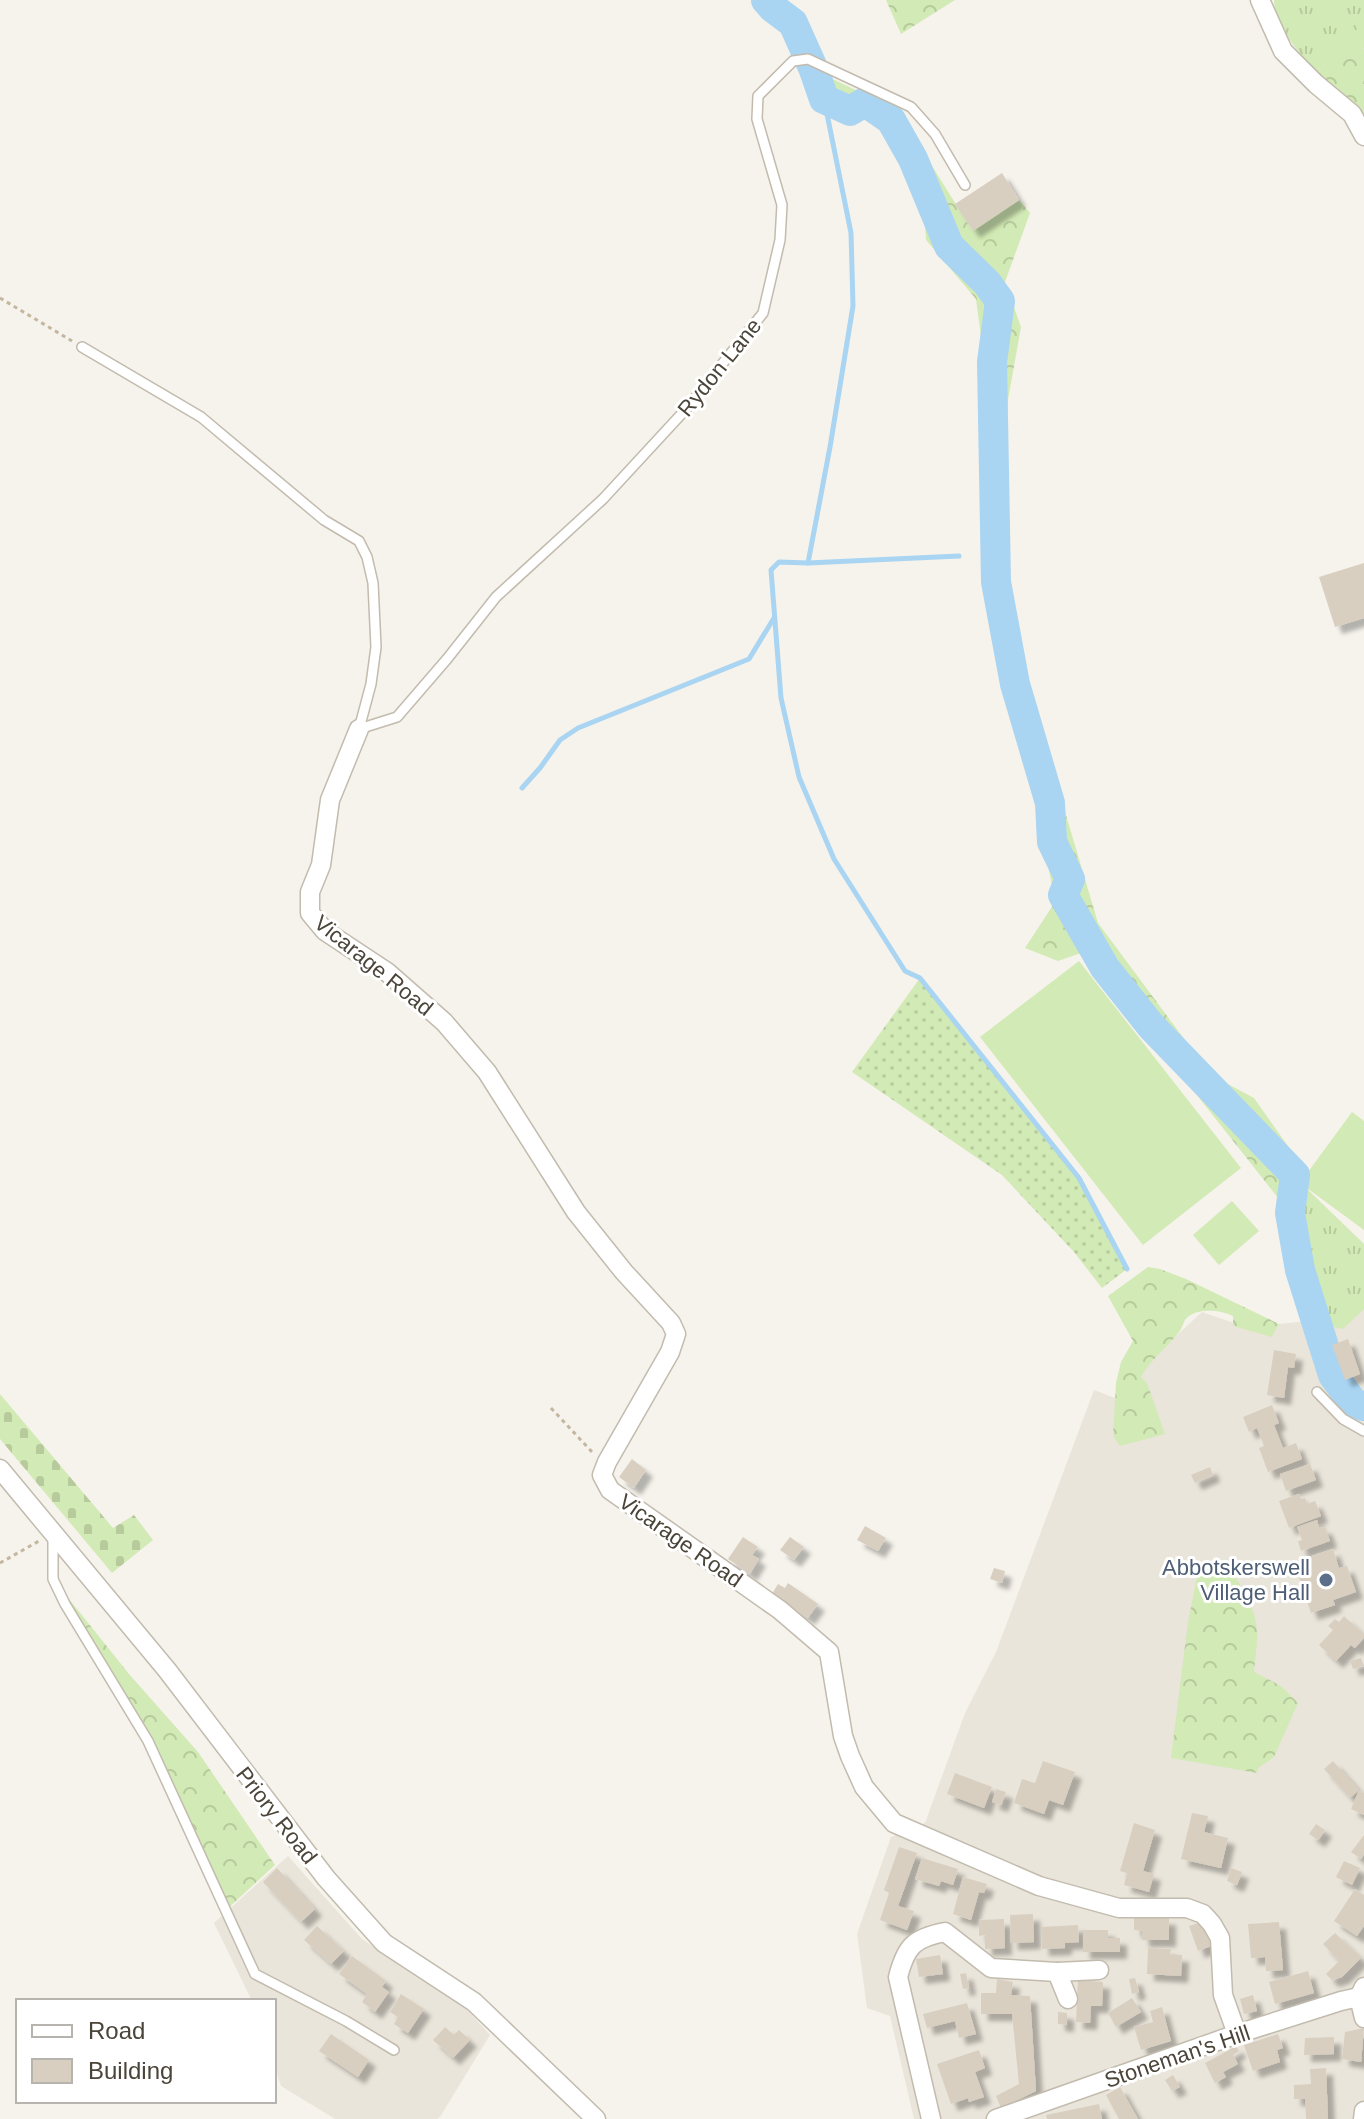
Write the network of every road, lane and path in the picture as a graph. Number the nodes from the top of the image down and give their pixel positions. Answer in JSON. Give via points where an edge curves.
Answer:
{"nodes":[{"id":1,"x":1260,"y":0,"type":"edge"},
{"id":2,"x":1364,"y":136,"type":"edge"},
{"id":3,"x":965,"y":185,"type":"dead end"},
{"id":4,"x":0,"y":298,"type":"edge"},
{"id":5,"x":82,"y":347,"type":"joint"},
{"id":6,"x":359,"y":729,"type":"junction"},
{"id":7,"x":1317,"y":1392,"type":"dead end"},
{"id":8,"x":551,"y":1408,"type":"dead end"},
{"id":9,"x":1364,"y":1431,"type":"edge"},
{"id":10,"x":0,"y":1469,"type":"edge"},
{"id":11,"x":605,"y":1469,"type":"junction"},
{"id":12,"x":53,"y":1534,"type":"junction"},
{"id":13,"x":0,"y":1563,"type":"edge"},
{"id":14,"x":1099,"y":1970,"type":"dead end"},
{"id":15,"x":1057,"y":1972,"type":"junction"},
{"id":16,"x":1362,"y":1992,"type":"edge"},
{"id":17,"x":1068,"y":1999,"type":"dead end"},
{"id":18,"x":1364,"y":2018,"type":"edge"},
{"id":19,"x":1237,"y":2034,"type":"junction"},
{"id":20,"x":394,"y":2050,"type":"dead end"},
{"id":21,"x":1364,"y":2111,"type":"edge"},
{"id":22,"x":596,"y":2119,"type":"edge"},
{"id":23,"x":931,"y":2119,"type":"edge"},
{"id":24,"x":996,"y":2119,"type":"edge"},
{"id":25,"x":1363,"y":2119,"type":"edge"}],
"edges":[{"from":1,"to":2,"type":"street","via":[[1283,51],[1352,114]]},
{"from":3,"to":6,"type":"lane","name":"Rydon Lane","via":[[935,134],[911,107],[808,59],[793,61],[758,96],[757,119],[782,205],[780,240],[763,313],[687,408],[603,499],[496,597],[397,717]]},
{"from":4,"to":5,"type":"path"},
{"from":5,"to":6,"type":"lane","via":[[201,417],[324,520],[359,541],[373,583],[376,647]]},
{"from":6,"to":11,"type":"street","name":"Vicarage Road","via":[[330,800],[310,913],[325,931],[387,972],[444,1022],[487,1072],[576,1212],[676,1334]]},
{"from":7,"to":9,"type":"lane","via":[[1343,1419]]},
{"from":8,"to":11,"type":"path"},
{"from":10,"to":12,"type":"street","name":"Priory Road"},
{"from":11,"to":19,"type":"street","name":"Vicarage Road","via":[[602,1475],[610,1490],[780,1610],[829,1652],[850,1756],[864,1787],[894,1823],[1039,1886],[1119,1908],[1187,1908],[1203,1914],[1220,1938],[1223,1995]]},
{"from":12,"to":13,"type":"path"},
{"from":12,"to":20,"type":"lane","via":[[53,1579],[148,1741],[255,1974]]},
{"from":12,"to":22,"type":"street","name":"Priory Road","via":[[167,1670],[326,1878],[384,1943],[474,2002]]},
{"from":14,"to":15,"type":"street"},
{"from":15,"to":17,"type":"street"},
{"from":15,"to":23,"type":"street","via":[[991,1968],[945,1932],[914,1944],[898,1977]]},
{"from":16,"to":18,"type":"street"},
{"from":16,"to":19,"type":"street","name":"Stoneman's Hill"},
{"from":19,"to":24,"type":"street","name":"Stoneman's Hill"},
{"from":21,"to":25,"type":"street"}]}
